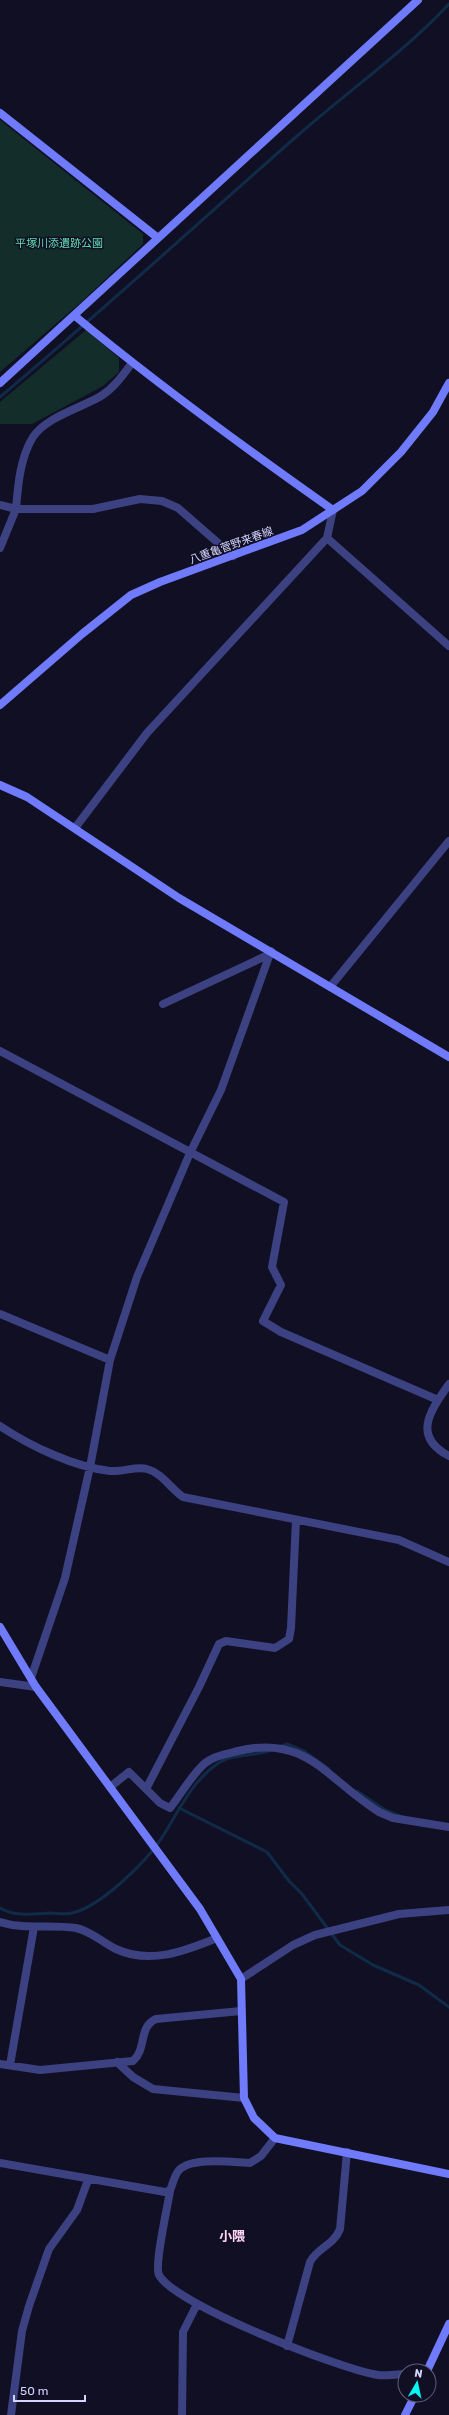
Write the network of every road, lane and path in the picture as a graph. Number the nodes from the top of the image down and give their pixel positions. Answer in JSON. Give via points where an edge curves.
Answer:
{"nodes":[{"id":1,"x":418,"y":0,"type":"edge"},
{"id":2,"x":0,"y":113,"type":"edge"},
{"id":3,"x":158,"y":238,"type":"junction"},
{"id":4,"x":75,"y":316,"type":"junction"},
{"id":5,"x":132,"y":362,"type":"junction"},
{"id":6,"x":0,"y":383,"type":"edge"},
{"id":7,"x":449,"y":383,"type":"edge"},
{"id":8,"x":0,"y":505,"type":"edge"},
{"id":9,"x":16,"y":509,"type":"junction"},
{"id":10,"x":333,"y":510,"type":"junction"},
{"id":11,"x":327,"y":538,"type":"junction"},
{"id":12,"x":0,"y":548,"type":"edge"},
{"id":13,"x":234,"y":556,"type":"junction"},
{"id":14,"x":449,"y":646,"type":"edge"},
{"id":15,"x":0,"y":705,"type":"edge"},
{"id":16,"x":0,"y":785,"type":"edge"},
{"id":17,"x":75,"y":828,"type":"junction"},
{"id":18,"x":449,"y":841,"type":"edge"},
{"id":19,"x":271,"y":952,"type":"junction"},
{"id":20,"x":330,"y":987,"type":"junction"},
{"id":21,"x":163,"y":1004,"type":"dead end"},
{"id":22,"x":0,"y":1051,"type":"edge"},
{"id":23,"x":449,"y":1057,"type":"edge"},
{"id":24,"x":190,"y":1153,"type":"junction"},
{"id":25,"x":0,"y":1314,"type":"edge"},
{"id":26,"x":110,"y":1360,"type":"junction"},
{"id":27,"x":449,"y":1384,"type":"edge"},
{"id":28,"x":438,"y":1400,"type":"junction"},
{"id":29,"x":0,"y":1426,"type":"edge"},
{"id":30,"x":449,"y":1456,"type":"edge"},
{"id":31,"x":90,"y":1467,"type":"junction"},
{"id":32,"x":296,"y":1520,"type":"junction"},
{"id":33,"x":449,"y":1562,"type":"edge"},
{"id":34,"x":0,"y":1627,"type":"edge"},
{"id":35,"x":31,"y":1678,"type":"junction"},
{"id":36,"x":0,"y":1682,"type":"edge"},
{"id":37,"x":36,"y":1687,"type":"junction"},
{"id":38,"x":110,"y":1787,"type":"junction"},
{"id":39,"x":146,"y":1789,"type":"junction"},
{"id":40,"x":449,"y":1827,"type":"edge"},
{"id":41,"x":449,"y":1910,"type":"edge"},
{"id":42,"x":0,"y":1922,"type":"edge"},
{"id":43,"x":34,"y":1927,"type":"junction"},
{"id":44,"x":217,"y":1938,"type":"junction"},
{"id":45,"x":241,"y":1979,"type":"junction"},
{"id":46,"x":241,"y":2011,"type":"junction"},
{"id":47,"x":117,"y":2062,"type":"junction"},
{"id":48,"x":0,"y":2064,"type":"edge"},
{"id":49,"x":10,"y":2065,"type":"junction"},
{"id":50,"x":244,"y":2098,"type":"junction"},
{"id":51,"x":275,"y":2138,"type":"junction"},
{"id":52,"x":347,"y":2152,"type":"junction"},
{"id":53,"x":0,"y":2163,"type":"edge"},
{"id":54,"x":449,"y":2174,"type":"edge"},
{"id":55,"x":88,"y":2180,"type":"junction"},
{"id":56,"x":170,"y":2191,"type":"junction"},
{"id":57,"x":197,"y":2304,"type":"junction"},
{"id":58,"x":449,"y":2324,"type":"edge"},
{"id":59,"x":287,"y":2346,"type":"junction"},
{"id":60,"x":431,"y":2363,"type":"edge"},
{"id":61,"x":397,"y":2374,"type":"edge"},
{"id":62,"x":411,"y":2403,"type":"edge"},
{"id":63,"x":11,"y":2415,"type":"edge"},
{"id":64,"x":182,"y":2415,"type":"edge"},
{"id":65,"x":405,"y":2415,"type":"edge"}],
"edges":[{"from":1,"to":3,"type":"street"},
{"from":2,"to":3,"type":"street"},
{"from":3,"to":4,"type":"street"},
{"from":4,"to":5,"type":"street"},
{"from":4,"to":6,"type":"street"},
{"from":5,"to":9,"type":"street","via":[[119,381],[103,395],[57,417],[34,436],[26,454]]},
{"from":5,"to":10,"type":"street","via":[[244,447]]},
{"from":7,"to":10,"type":"street","name":"八重亀菅野来春線","via":[[433,412],[401,452],[362,491]]},
{"from":8,"to":9,"type":"street"},
{"from":9,"to":12,"type":"street"},
{"from":9,"to":13,"type":"street","via":[[93,509],[140,499],[162,501],[178,508]]},
{"from":10,"to":11,"type":"street"},
{"from":10,"to":13,"type":"street","name":"八重亀菅野来春線","via":[[302,530]]},
{"from":11,"to":14,"type":"street"},
{"from":11,"to":17,"type":"street","via":[[147,733]]},
{"from":13,"to":15,"type":"street","name":"八重亀菅野来春線","via":[[160,582],[132,595],[82,634]]},
{"from":16,"to":17,"type":"street","via":[[27,797]]},
{"from":17,"to":19,"type":"street","via":[[179,898]]},
{"from":18,"to":20,"type":"street"},
{"from":19,"to":20,"type":"street"},
{"from":19,"to":21,"type":"street"},
{"from":19,"to":24,"type":"street","via":[[221,1090]]},
{"from":20,"to":23,"type":"street"},
{"from":22,"to":24,"type":"street"},
{"from":24,"to":26,"type":"street","via":[[137,1277]]},
{"from":24,"to":28,"type":"street","via":[[284,1202],[272,1267],[282,1285],[263,1320],[281,1332]]},
{"from":25,"to":26,"type":"street"},
{"from":26,"to":31,"type":"street"},
{"from":27,"to":28,"type":"street"},
{"from":28,"to":30,"type":"street","via":[[428,1420],[426,1432],[432,1443]]},
{"from":29,"to":31,"type":"street","via":[[27,1444]]},
{"from":31,"to":32,"type":"street","via":[[125,1471],[146,1468],[160,1475],[183,1497]]},
{"from":31,"to":35,"type":"street","via":[[65,1578]]},
{"from":32,"to":33,"type":"street","via":[[398,1540]]},
{"from":32,"to":39,"type":"street","via":[[291,1628],[288,1639],[275,1648],[226,1641],[219,1644]]},
{"from":34,"to":35,"type":"street"},
{"from":35,"to":37,"type":"street"},
{"from":36,"to":37,"type":"street"},
{"from":37,"to":38,"type":"street"},
{"from":38,"to":39,"type":"street","via":[[129,1772]]},
{"from":38,"to":44,"type":"street","via":[[200,1909]]},
{"from":39,"to":40,"type":"street","via":[[160,1803],[170,1808],[204,1764],[215,1757],[254,1747],[275,1747],[302,1754],[379,1812],[393,1818]]},
{"from":41,"to":45,"type":"street","via":[[399,1914],[315,1935],[293,1945]]},
{"from":42,"to":43,"type":"street","via":[[20,1927]]},
{"from":43,"to":44,"type":"street","via":[[76,1928],[117,1950],[155,1956],[180,1953]]},
{"from":43,"to":49,"type":"street"},
{"from":44,"to":45,"type":"street"},
{"from":45,"to":46,"type":"street"},
{"from":46,"to":47,"type":"street","via":[[156,2019],[146,2026],[137,2057],[133,2061]]},
{"from":46,"to":50,"type":"street"},
{"from":47,"to":49,"type":"street","via":[[40,2070]]},
{"from":47,"to":50,"type":"street","via":[[133,2077],[153,2089]]},
{"from":48,"to":49,"type":"street"},
{"from":50,"to":51,"type":"street","via":[[254,2118]]},
{"from":51,"to":52,"type":"street"},
{"from":51,"to":56,"type":"street","via":[[256,2161],[250,2163],[200,2161],[186,2166],[177,2171]]},
{"from":52,"to":54,"type":"street"},
{"from":52,"to":59,"type":"street","via":[[340,2229],[337,2236],[313,2255]]},
{"from":53,"to":55,"type":"street"},
{"from":55,"to":56,"type":"street"},
{"from":55,"to":63,"type":"street","via":[[74,2216],[49,2249],[29,2306],[22,2330]]},
{"from":56,"to":57,"type":"street","via":[[158,2271],[165,2281]]},
{"from":57,"to":59,"type":"street"},
{"from":57,"to":64,"type":"street","via":[[183,2332]]},
{"from":58,"to":60,"type":"street"},
{"from":59,"to":61,"type":"street","via":[[378,2375]]},
{"from":62,"to":65,"type":"street"}]}
